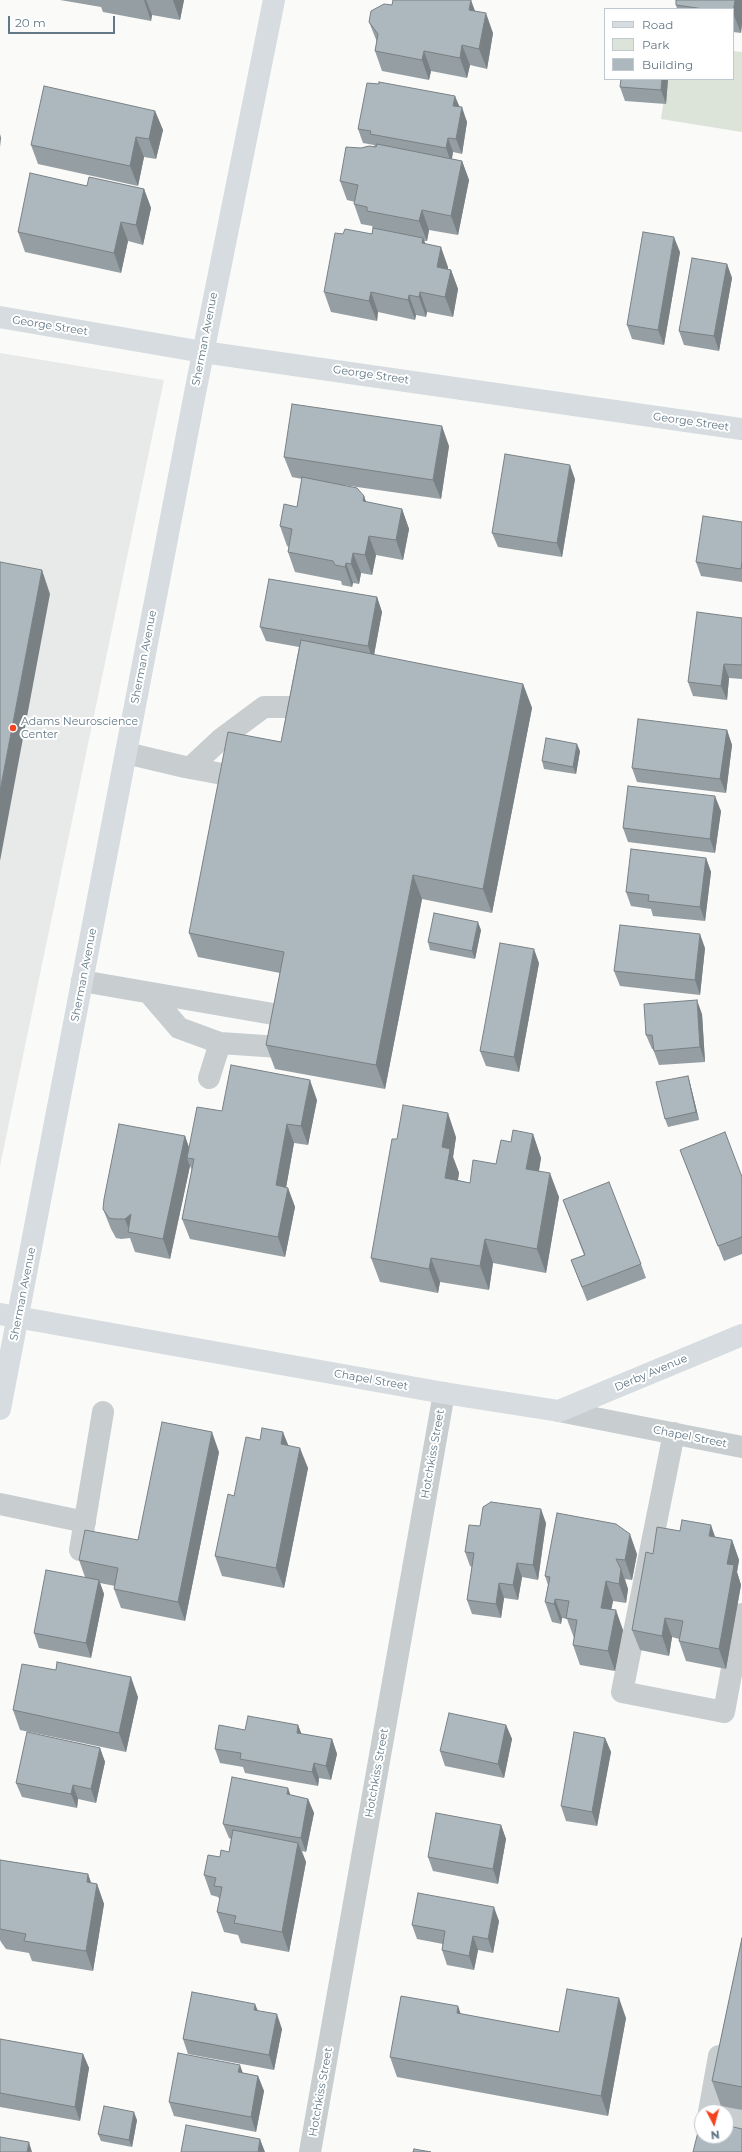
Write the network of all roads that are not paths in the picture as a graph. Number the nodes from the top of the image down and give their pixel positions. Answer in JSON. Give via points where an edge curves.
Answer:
{"nodes":[{"id":1,"x":274,"y":0,"type":"edge"},
{"id":2,"x":0,"y":317,"type":"edge"},
{"id":3,"x":203,"y":352,"type":"junction"},
{"id":4,"x":742,"y":429,"type":"edge"},
{"id":5,"x":301,"y":707,"type":"edge"},
{"id":6,"x":126,"y":753,"type":"junction"},
{"id":7,"x":190,"y":768,"type":"junction"},
{"id":8,"x":233,"y":776,"type":"edge"},
{"id":9,"x":82,"y":982,"type":"junction"},
{"id":10,"x":149,"y":993,"type":"junction"},
{"id":11,"x":321,"y":1023,"type":"edge"},
{"id":12,"x":220,"y":1043,"type":"junction"},
{"id":13,"x":279,"y":1047,"type":"edge"},
{"id":14,"x":209,"y":1078,"type":"dead end"},
{"id":15,"x":9,"y":1315,"type":"edge"},
{"id":16,"x":742,"y":1335,"type":"edge"},
{"id":17,"x":444,"y":1393,"type":"junction"},
{"id":18,"x":0,"y":1409,"type":"edge"},
{"id":19,"x":560,"y":1411,"type":"junction"},
{"id":20,"x":103,"y":1412,"type":"dead end"},
{"id":21,"x":674,"y":1433,"type":"junction"},
{"id":22,"x":742,"y":1447,"type":"edge"},
{"id":23,"x":0,"y":1504,"type":"edge"},
{"id":24,"x":85,"y":1522,"type":"junction"},
{"id":25,"x":80,"y":1550,"type":"edge"},
{"id":26,"x":742,"y":1614,"type":"edge"},
{"id":27,"x":723,"y":2037,"type":"edge"},
{"id":28,"x":710,"y":2104,"type":"edge"},
{"id":29,"x":310,"y":2152,"type":"edge"}],
"edges":[{"from":1,"to":3,"type":"main road","name":"Sherman Avenue"},
{"from":2,"to":3,"type":"main road","name":"George Street"},
{"from":3,"to":4,"type":"main road","name":"George Street"},
{"from":3,"to":6,"type":"main road","name":"Sherman Avenue"},
{"from":5,"to":7,"type":"street","via":[[264,707],[221,739]]},
{"from":6,"to":7,"type":"street"},
{"from":6,"to":9,"type":"main road","name":"Sherman Avenue"},
{"from":7,"to":8,"type":"street"},
{"from":9,"to":10,"type":"street"},
{"from":9,"to":15,"type":"main road","name":"Sherman Avenue"},
{"from":10,"to":11,"type":"street"},
{"from":10,"to":12,"type":"street","via":[[179,1028]]},
{"from":12,"to":13,"type":"street"},
{"from":12,"to":14,"type":"street"},
{"from":15,"to":17,"type":"main road","name":"Chapel Street"},
{"from":15,"to":18,"type":"main road","name":"Sherman Avenue"},
{"from":16,"to":19,"type":"main road","name":"Derby Avenue"},
{"from":17,"to":19,"type":"main road","name":"Chapel Street"},
{"from":17,"to":29,"type":"street","name":"Hotchkiss Street"},
{"from":19,"to":21,"type":"street","name":"Chapel Street"},
{"from":20,"to":24,"type":"street"},
{"from":21,"to":22,"type":"street","name":"Chapel Street"},
{"from":21,"to":26,"type":"street","via":[[622,1692],[724,1712]]},
{"from":23,"to":24,"type":"street"},
{"from":24,"to":25,"type":"street"},
{"from":27,"to":28,"type":"street"}]}
